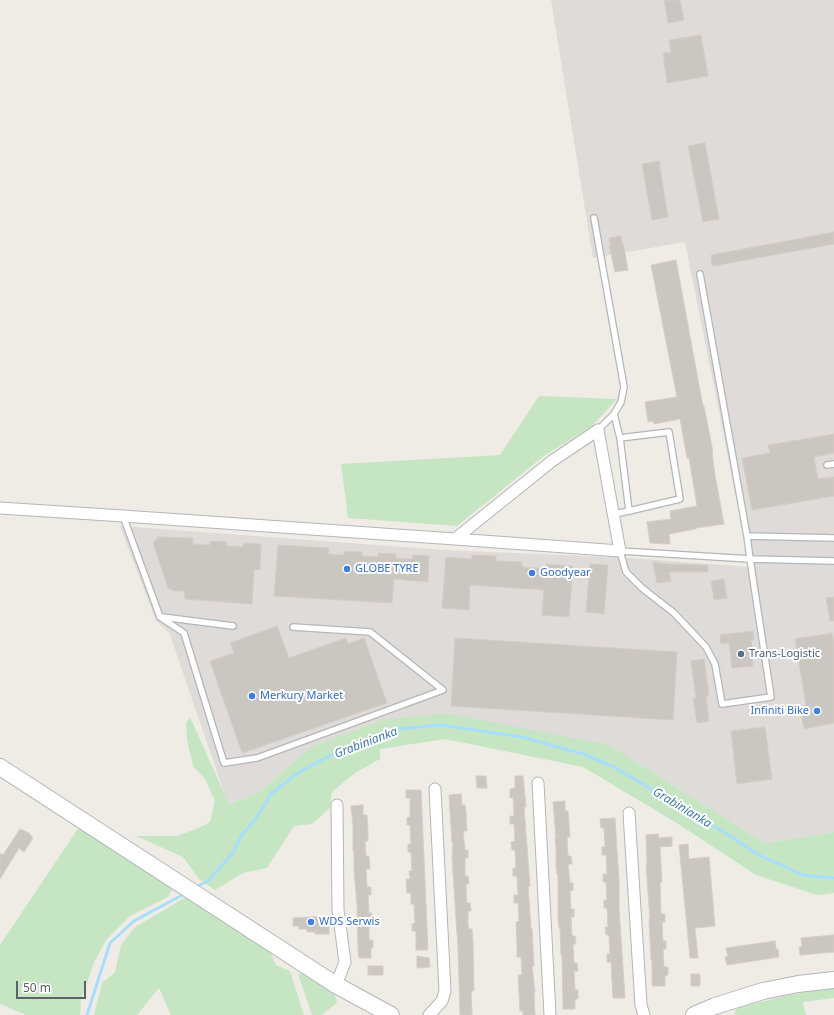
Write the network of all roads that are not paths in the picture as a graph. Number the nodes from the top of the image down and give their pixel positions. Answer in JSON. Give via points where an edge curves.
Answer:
{"nodes":[{"id":1,"x":594,"y":218,"type":"dead end"},
{"id":2,"x":700,"y":274,"type":"dead end"},
{"id":3,"x":614,"y":414,"type":"junction"},
{"id":4,"x":598,"y":430,"type":"junction"},
{"id":5,"x":620,"y":438,"type":"junction"},
{"id":6,"x":834,"y":464,"type":"edge"},
{"id":7,"x":827,"y":465,"type":"dead end"},
{"id":8,"x":0,"y":508,"type":"edge"},
{"id":9,"x":629,"y":511,"type":"junction"},
{"id":10,"x":614,"y":514,"type":"junction"},
{"id":11,"x":122,"y":516,"type":"junction"},
{"id":12,"x":747,"y":536,"type":"junction"},
{"id":13,"x":834,"y":538,"type":"edge"},
{"id":14,"x":455,"y":540,"type":"junction"},
{"id":15,"x":620,"y":551,"type":"junction"},
{"id":16,"x":750,"y":559,"type":"junction"},
{"id":17,"x":834,"y":561,"type":"edge"},
{"id":18,"x":160,"y":617,"type":"junction"},
{"id":19,"x":233,"y":626,"type":"dead end"},
{"id":20,"x":293,"y":627,"type":"dead end"},
{"id":21,"x":0,"y":767,"type":"edge"},
{"id":22,"x":538,"y":783,"type":"dead end"},
{"id":23,"x":435,"y":789,"type":"dead end"},
{"id":24,"x":337,"y":805,"type":"dead end"},
{"id":25,"x":629,"y":814,"type":"dead end"},
{"id":26,"x":834,"y":980,"type":"edge"},
{"id":27,"x":336,"y":985,"type":"junction"},
{"id":28,"x":391,"y":1015,"type":"edge"},
{"id":29,"x":429,"y":1015,"type":"edge"},
{"id":30,"x":550,"y":1015,"type":"edge"},
{"id":31,"x":644,"y":1015,"type":"edge"},
{"id":32,"x":694,"y":1015,"type":"edge"}],
"edges":[{"from":1,"to":3,"type":"lane","via":[[624,387],[621,402]]},
{"from":2,"to":12,"type":"lane"},
{"from":3,"to":4,"type":"lane"},
{"from":3,"to":5,"type":"lane"},
{"from":4,"to":10,"type":"street"},
{"from":4,"to":14,"type":"street","via":[[552,461]]},
{"from":5,"to":9,"type":"lane"},
{"from":5,"to":9,"type":"lane","via":[[669,432],[680,499]]},
{"from":6,"to":7,"type":"lane"},
{"from":8,"to":11,"type":"street"},
{"from":9,"to":10,"type":"lane"},
{"from":10,"to":15,"type":"street"},
{"from":11,"to":14,"type":"street"},
{"from":11,"to":18,"type":"lane"},
{"from":12,"to":13,"type":"lane"},
{"from":12,"to":16,"type":"lane"},
{"from":14,"to":15,"type":"street"},
{"from":15,"to":16,"type":"lane"},
{"from":15,"to":16,"type":"lane","via":[[626,572],[674,613],[706,647],[715,664],[722,704],[771,697]]},
{"from":16,"to":17,"type":"lane"},
{"from":18,"to":19,"type":"lane"},
{"from":18,"to":20,"type":"lane","via":[[184,634],[224,763],[257,758],[443,690],[370,632]]},
{"from":21,"to":27,"type":"street"},
{"from":22,"to":30,"type":"street"},
{"from":23,"to":29,"type":"street","via":[[445,991],[442,1001]]},
{"from":24,"to":27,"type":"street","via":[[338,910],[344,962]]},
{"from":25,"to":31,"type":"street","via":[[641,1005]]},
{"from":26,"to":32,"type":"street","via":[[798,984],[763,992]]},
{"from":27,"to":28,"type":"street"}]}
